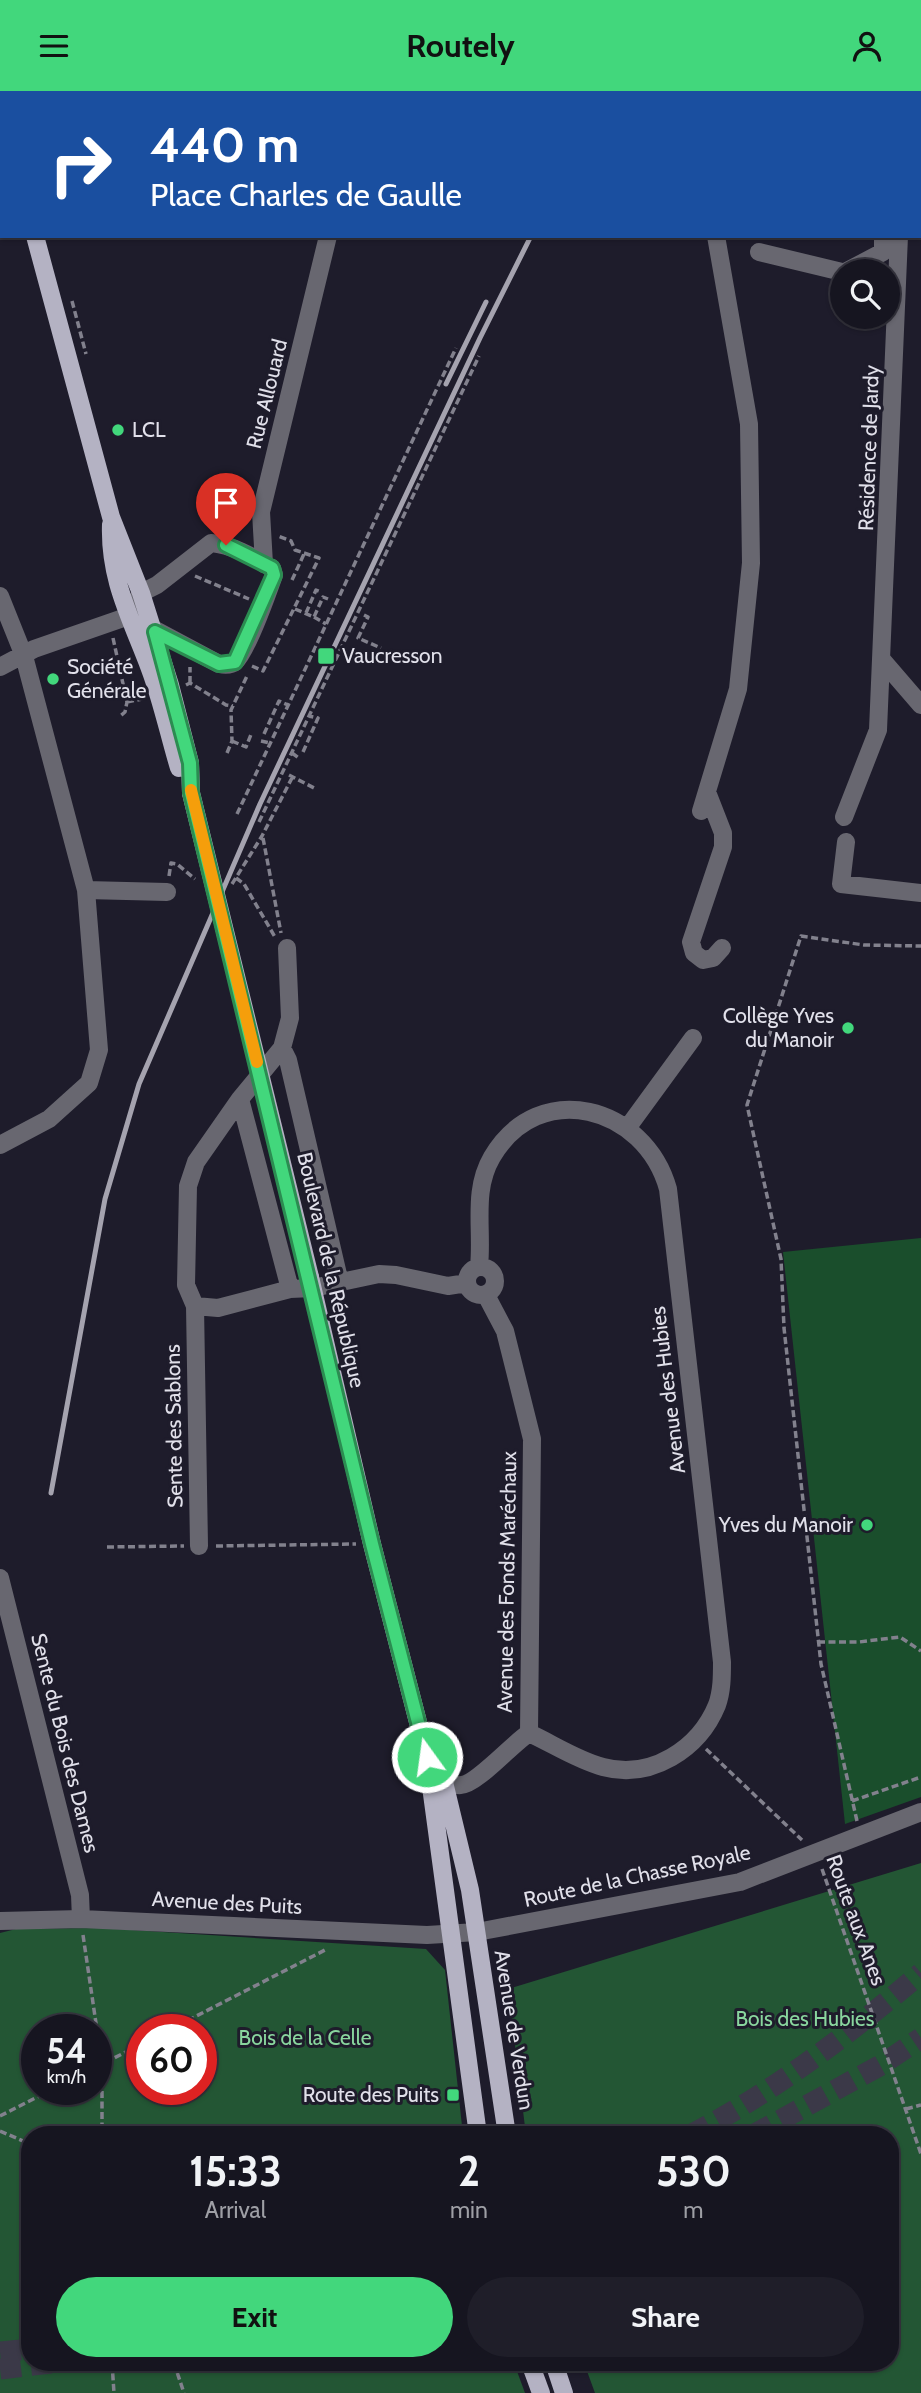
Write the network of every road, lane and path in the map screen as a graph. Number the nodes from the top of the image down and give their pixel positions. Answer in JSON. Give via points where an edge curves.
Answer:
{"nodes":[{"id":1,"x":36,"y":238,"type":"edge"},
{"id":2,"x":328,"y":238,"type":"edge"},
{"id":3,"x":716,"y":238,"type":"edge"},
{"id":4,"x":883,"y":238,"type":"edge"},
{"id":5,"x":899,"y":238,"type":"edge"},
{"id":6,"x":759,"y":252,"type":"dead end"},
{"id":7,"x":869,"y":259,"type":"edge"},
{"id":8,"x":830,"y":269,"type":"edge"},
{"id":9,"x":456,"y":348,"type":"dead end"},
{"id":10,"x":479,"y":356,"type":"dead end"},
{"id":11,"x":111,"y":517,"type":"junction"},
{"id":12,"x":261,"y":528,"type":"junction"},
{"id":13,"x":264,"y":563,"type":"junction"},
{"id":14,"x":178,"y":569,"type":"junction"},
{"id":15,"x":321,"y":592,"type":"dead end"},
{"id":16,"x":141,"y":593,"type":"junction"},
{"id":17,"x":0,"y":596,"type":"edge"},
{"id":18,"x":328,"y":599,"type":"dead end"},
{"id":19,"x":262,"y":605,"type":"junction"},
{"id":20,"x":295,"y":608,"type":"junction"},
{"id":21,"x":306,"y":614,"type":"junction"},
{"id":22,"x":364,"y":615,"type":"dead end"},
{"id":23,"x":129,"y":617,"type":"junction"},
{"id":24,"x":314,"y":617,"type":"junction"},
{"id":25,"x":288,"y":619,"type":"junction"},
{"id":26,"x":108,"y":623,"type":"junction"},
{"id":27,"x":327,"y":624,"type":"junction"},
{"id":28,"x":155,"y":632,"type":"junction"},
{"id":29,"x":348,"y":634,"type":"junction"},
{"id":30,"x":358,"y":638,"type":"junction"},
{"id":31,"x":381,"y":648,"type":"dead end"},
{"id":32,"x":24,"y":656,"type":"junction"},
{"id":33,"x":884,"y":661,"type":"junction"},
{"id":34,"x":251,"y":666,"type":"dead end"},
{"id":35,"x":0,"y":667,"type":"edge"},
{"id":36,"x":191,"y":669,"type":"dead end"},
{"id":37,"x":142,"y":699,"type":"dead end"},
{"id":38,"x":920,"y":701,"type":"edge"},
{"id":39,"x":127,"y":702,"type":"junction"},
{"id":40,"x":288,"y":705,"type":"junction"},
{"id":41,"x":309,"y":716,"type":"junction"},
{"id":42,"x":119,"y":717,"type":"dead end"},
{"id":43,"x":253,"y":732,"type":"dead end"},
{"id":44,"x":264,"y":734,"type":"dead end"},
{"id":45,"x":232,"y":740,"type":"junction"},
{"id":46,"x":261,"y":741,"type":"dead end"},
{"id":47,"x":270,"y":743,"type":"junction"},
{"id":48,"x":303,"y":752,"type":"dead end"},
{"id":49,"x":227,"y":753,"type":"dead end"},
{"id":50,"x":292,"y":753,"type":"junction"},
{"id":51,"x":300,"y":759,"type":"dead end"},
{"id":52,"x":316,"y":789,"type":"dead end"},
{"id":53,"x":707,"y":792,"type":"junction"},
{"id":54,"x":191,"y":793,"type":"junction"},
{"id":55,"x":701,"y":811,"type":"dead end"},
{"id":56,"x":237,"y":814,"type":"dead end"},
{"id":57,"x":844,"y":817,"type":"dead end"},
{"id":58,"x":259,"y":822,"type":"dead end"},
{"id":59,"x":262,"y":836,"type":"junction"},
{"id":60,"x":846,"y":842,"type":"dead end"},
{"id":61,"x":190,"y":877,"type":"dead end"},
{"id":62,"x":86,"y":890,"type":"junction"},
{"id":63,"x":167,"y":893,"type":"joint"},
{"id":64,"x":921,"y":893,"type":"edge"},
{"id":65,"x":921,"y":946,"type":"edge"},
{"id":66,"x":283,"y":947,"type":"junction"},
{"id":67,"x":722,"y":948,"type":"dead end"},
{"id":68,"x":693,"y":1038,"type":"dead end"},
{"id":69,"x":282,"y":1048,"type":"junction"},
{"id":70,"x":240,"y":1099,"type":"junction"},
{"id":71,"x":628,"y":1127,"type":"junction"},
{"id":72,"x":0,"y":1145,"type":"edge"},
{"id":73,"x":479,"y":1267,"type":"junction"},
{"id":74,"x":311,"y":1282,"type":"junction"},
{"id":75,"x":340,"y":1283,"type":"junction"},
{"id":76,"x":467,"y":1283,"type":"junction"},
{"id":77,"x":290,"y":1289,"type":"junction"},
{"id":78,"x":486,"y":1295,"type":"junction"},
{"id":79,"x":195,"y":1306,"type":"junction"},
{"id":80,"x":372,"y":1544,"type":"junction"},
{"id":81,"x":199,"y":1546,"type":"junction"},
{"id":82,"x":107,"y":1547,"type":"dead end"},
{"id":83,"x":0,"y":1578,"type":"edge"},
{"id":84,"x":818,"y":1641,"type":"junction"},
{"id":85,"x":921,"y":1651,"type":"edge"},
{"id":86,"x":529,"y":1733,"type":"junction"},
{"id":87,"x":695,"y":1740,"type":"junction"},
{"id":88,"x":427,"y":1757,"type":"junction"},
{"id":89,"x":921,"y":1777,"type":"edge"},
{"id":90,"x":444,"y":1782,"type":"junction"},
{"id":91,"x":852,"y":1801,"type":"junction"},
{"id":92,"x":921,"y":1812,"type":"edge"},
{"id":93,"x":860,"y":1836,"type":"junction"},
{"id":94,"x":817,"y":1854,"type":"junction"},
{"id":95,"x":80,"y":1919,"type":"junction"},
{"id":96,"x":0,"y":1921,"type":"edge"},
{"id":97,"x":360,"y":1932,"type":"junction"},
{"id":98,"x":477,"y":1932,"type":"junction"},
{"id":99,"x":452,"y":1935,"type":"junction"},
{"id":100,"x":94,"y":2014,"type":"edge"},
{"id":101,"x":200,"y":2014,"type":"edge"},
{"id":102,"x":22,"y":2105,"type":"edge"},
{"id":103,"x":103,"y":2105,"type":"edge"},
{"id":104,"x":921,"y":2105,"type":"edge"},
{"id":105,"x":906,"y":2109,"type":"junction"},
{"id":106,"x":0,"y":2116,"type":"edge"},
{"id":107,"x":103,"y":2126,"type":"edge"},
{"id":108,"x":477,"y":2126,"type":"edge"},
{"id":109,"x":506,"y":2126,"type":"edge"},
{"id":110,"x":0,"y":2131,"type":"edge"},
{"id":111,"x":21,"y":2140,"type":"edge"},
{"id":112,"x":921,"y":2154,"type":"edge"},
{"id":113,"x":113,"y":2371,"type":"edge"},
{"id":114,"x":177,"y":2371,"type":"edge"},
{"id":115,"x":533,"y":2371,"type":"edge"},
{"id":116,"x":557,"y":2371,"type":"edge"},
{"id":117,"x":114,"y":2393,"type":"edge"},
{"id":118,"x":184,"y":2393,"type":"edge"},
{"id":119,"x":541,"y":2393,"type":"edge"},
{"id":120,"x":564,"y":2393,"type":"edge"}],
"edges":[{"from":1,"to":11,"type":"main road","name":"Boulevard de la République"},
{"from":2,"to":12,"type":"street","name":"Rue Allouard","via":[[261,512]]},
{"from":3,"to":53,"type":"street","via":[[749,424],[751,563],[738,689]]},
{"from":4,"to":7,"type":"street","via":[[883,252]]},
{"from":5,"to":33,"type":"street","name":"Résidence de Jardy"},
{"from":6,"to":8,"type":"street"},
{"from":9,"to":27,"type":"path"},
{"from":10,"to":29,"type":"path"},
{"from":11,"to":16,"type":"main road","name":"Boulevard de la République"},
{"from":11,"to":23,"type":"main road","name":"Boulevard de la République","via":[[112,563]]},
{"from":12,"to":13,"type":"street","name":"Rue Allouard"},
{"from":12,"to":20,"type":"path","via":[[319,558]]},
{"from":13,"to":14,"type":"street","via":[[211,543]]},
{"from":13,"to":19,"type":"street","name":"Rue Allouard","via":[[274,575]]},
{"from":14,"to":16,"type":"street"},
{"from":14,"to":19,"type":"path"},
{"from":15,"to":21,"type":"path","via":[[316,590]]},
{"from":16,"to":23,"type":"street"},
{"from":16,"to":28,"type":"main road","name":"Boulevard de la République"},
{"from":17,"to":32,"type":"street"},
{"from":18,"to":24,"type":"path","via":[[323,597]]},
{"from":19,"to":25,"type":"path"},
{"from":19,"to":28,"type":"street","via":[[235,662],[228,665]]},
{"from":20,"to":21,"type":"path"},
{"from":20,"to":25,"type":"path"},
{"from":21,"to":24,"type":"path"},
{"from":22,"to":30,"type":"path","via":[[368,617]]},
{"from":23,"to":26,"type":"street"},
{"from":23,"to":28,"type":"street"},
{"from":23,"to":54,"type":"main road","name":"Boulevard de la République"},
{"from":24,"to":27,"type":"path"},
{"from":25,"to":34,"type":"path","via":[[263,671]]},
{"from":26,"to":32,"type":"street"},
{"from":26,"to":39,"type":"path"},
{"from":27,"to":40,"type":"path"},
{"from":28,"to":54,"type":"main road","name":"Boulevard de la République","via":[[190,763]]},
{"from":29,"to":30,"type":"path"},
{"from":29,"to":41,"type":"path"},
{"from":30,"to":31,"type":"path"},
{"from":32,"to":35,"type":"street"},
{"from":32,"to":62,"type":"street"},
{"from":33,"to":38,"type":"street"},
{"from":33,"to":57,"type":"street","name":"Résidence de Jardy","via":[[878,730]]},
{"from":36,"to":45,"type":"path","via":[[188,684],[233,706]]},
{"from":37,"to":39,"type":"path"},
{"from":39,"to":42,"type":"path"},
{"from":40,"to":44,"type":"path","via":[[279,701]]},
{"from":40,"to":47,"type":"path"},
{"from":41,"to":48,"type":"path","via":[[318,718]]},
{"from":41,"to":50,"type":"path"},
{"from":43,"to":45,"type":"path","via":[[246,747]]},
{"from":45,"to":49,"type":"path"},
{"from":46,"to":47,"type":"path"},
{"from":47,"to":56,"type":"path"},
{"from":50,"to":51,"type":"path"},
{"from":50,"to":58,"type":"path"},
{"from":52,"to":59,"type":"path","via":[[291,775]]},
{"from":53,"to":55,"type":"street"},
{"from":53,"to":67,"type":"street","via":[[723,834],[723,847],[691,942],[694,953],[703,960],[713,958]]},
{"from":54,"to":74,"type":"main road","name":"Boulevard de la République","bridge":true},
{"from":59,"to":66,"type":"path"},
{"from":59,"to":66,"type":"path","via":[[236,878]]},
{"from":60,"to":64,"type":"street","via":[[841,884]]},
{"from":61,"to":63,"type":"path","via":[[171,863]]},
{"from":62,"to":63,"type":"street"},
{"from":62,"to":72,"type":"street","via":[[99,1050],[89,1083],[49,1119]]},
{"from":65,"to":84,"type":"path","via":[[864,945],[802,936],[747,1105],[781,1259],[784,1328]]},
{"from":66,"to":69,"type":"street","via":[[290,1018]]},
{"from":68,"to":71,"type":"street"},
{"from":69,"to":70,"type":"street","name":"Sente des Sablons"},
{"from":69,"to":75,"type":"street"},
{"from":70,"to":77,"type":"street"},
{"from":70,"to":79,"type":"street","name":"Sente des Sablons","via":[[196,1162],[188,1186],[186,1285]]},
{"from":71,"to":73,"type":"street","name":"Avenue des Hubies","via":[[590,1112],[563,1111],[514,1132],[498,1148],[482,1179]]},
{"from":71,"to":87,"type":"street","name":"Avenue des Hubies","via":[[654,1154],[668,1189],[722,1662],[717,1703]]},
{"from":73,"to":76,"type":"street","via":[[471,1271]]},
{"from":73,"to":78,"type":"street","via":[[488,1268],[495,1280]]},
{"from":74,"to":75,"type":"street"},
{"from":74,"to":77,"type":"street"},
{"from":74,"to":80,"type":"main road","name":"Boulevard de la République"},
{"from":75,"to":76,"type":"street","via":[[379,1274],[448,1286]]},
{"from":76,"to":78,"type":"street","via":[[473,1293]]},
{"from":77,"to":79,"type":"street","via":[[218,1308]]},
{"from":78,"to":86,"type":"street","name":"Avenue des Fonds Maréchaux","via":[[505,1331],[534,1453]]},
{"from":79,"to":81,"type":"street","name":"Sente des Sablons"},
{"from":80,"to":81,"type":"path"},
{"from":80,"to":88,"type":"main road","name":"Boulevard de la République"},
{"from":81,"to":82,"type":"path"},
{"from":83,"to":95,"type":"street","name":"Sente du Bois des Dames","via":[[80,1895]]},
{"from":84,"to":85,"type":"path","via":[[900,1637]]},
{"from":84,"to":91,"type":"path"},
{"from":86,"to":87,"type":"street","name":"Avenue des Hubies","via":[[583,1760],[626,1770],[671,1758]]},
{"from":86,"to":90,"type":"street","name":"Avenue des Fonds Maréchaux","via":[[472,1782],[462,1786]]},
{"from":87,"to":94,"type":"path","name":"Route aux Anes"},
{"from":88,"to":90,"type":"main road","name":"Boulevard de la République"},
{"from":88,"to":99,"type":"main road","name":"Boulevard de la République"},
{"from":89,"to":91,"type":"path"},
{"from":90,"to":98,"type":"main road","name":"Boulevard de la République"},
{"from":91,"to":93,"type":"path"},
{"from":92,"to":93,"type":"street","name":"Route de la Chasse Royale"},
{"from":93,"to":94,"type":"street","name":"Route de la Chasse Royale"},
{"from":94,"to":98,"type":"street","name":"Route de la Chasse Royale","via":[[740,1882]]},
{"from":94,"to":105,"type":"path","name":"Route aux Anes"},
{"from":95,"to":96,"type":"street","name":"Avenue des Puits"},
{"from":95,"to":97,"type":"street","name":"Avenue des Puits"},
{"from":95,"to":100,"type":"path"},
{"from":97,"to":99,"type":"street","name":"Avenue des Puits"},
{"from":97,"to":101,"type":"path"},
{"from":98,"to":99,"type":"street","name":"Route de la Chasse Royale"},
{"from":98,"to":109,"type":"main road","name":"Avenue de Verdun"},
{"from":99,"to":108,"type":"main road"},
{"from":102,"to":106,"type":"path"},
{"from":103,"to":107,"type":"path"},
{"from":104,"to":105,"type":"path"},
{"from":105,"to":112,"type":"path","name":"Route aux Anes"},
{"from":110,"to":111,"type":"path"},
{"from":113,"to":117,"type":"path"},
{"from":114,"to":118,"type":"path"},
{"from":115,"to":119,"type":"main road"},
{"from":116,"to":120,"type":"main road"}]}
